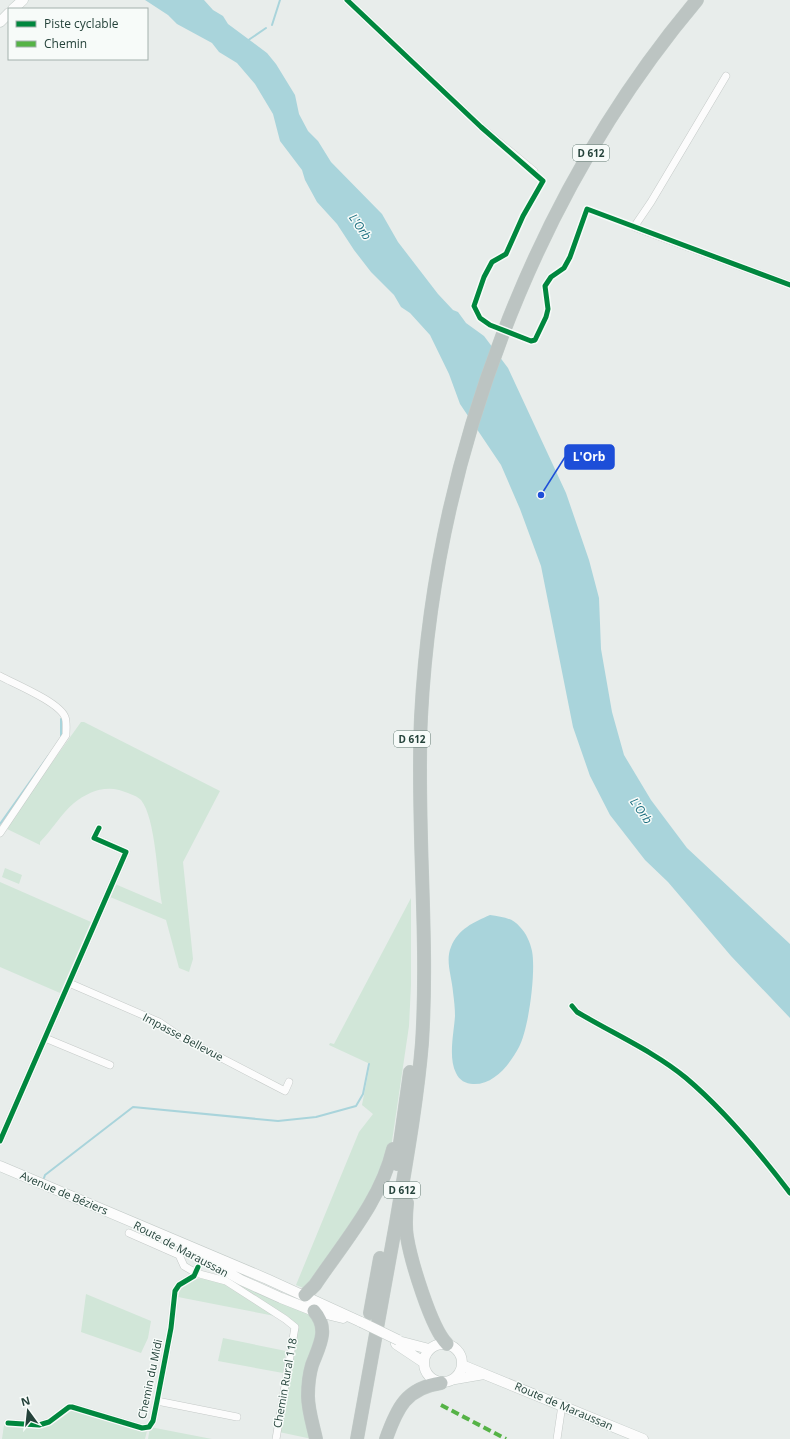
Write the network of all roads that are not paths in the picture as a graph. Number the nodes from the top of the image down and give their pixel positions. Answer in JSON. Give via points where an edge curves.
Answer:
{"nodes":[{"id":1,"x":23,"y":0,"type":"edge"},
{"id":2,"x":347,"y":0,"type":"edge"},
{"id":3,"x":686,"y":0,"type":"edge"},
{"id":4,"x":697,"y":0,"type":"edge"},
{"id":5,"x":15,"y":8,"type":"edge"},
{"id":6,"x":8,"y":14,"type":"edge"},
{"id":7,"x":0,"y":22,"type":"edge"},
{"id":8,"x":726,"y":76,"type":"dead end"},
{"id":9,"x":534,"y":171,"type":"dead end"},
{"id":10,"x":790,"y":285,"type":"edge"},
{"id":11,"x":505,"y":320,"type":"junction"},
{"id":12,"x":0,"y":676,"type":"edge"},
{"id":13,"x":99,"y":828,"type":"dead end"},
{"id":14,"x":0,"y":833,"type":"edge"},
{"id":15,"x":69,"y":983,"type":"junction"},
{"id":16,"x":572,"y":1006,"type":"dead end"},
{"id":17,"x":45,"y":1038,"type":"junction"},
{"id":18,"x":110,"y":1065,"type":"dead end"},
{"id":19,"x":289,"y":1082,"type":"dead end"},
{"id":20,"x":413,"y":1091,"type":"junction"},
{"id":21,"x":0,"y":1141,"type":"edge"},
{"id":22,"x":0,"y":1166,"type":"edge"},
{"id":23,"x":790,"y":1193,"type":"edge"},
{"id":24,"x":127,"y":1220,"type":"junction"},
{"id":25,"x":129,"y":1233,"type":"dead end"},
{"id":26,"x":197,"y":1254,"type":"junction"},
{"id":27,"x":208,"y":1260,"type":"junction"},
{"id":28,"x":197,"y":1270,"type":"junction"},
{"id":29,"x":305,"y":1295,"type":"junction"},
{"id":30,"x":314,"y":1311,"type":"junction"},
{"id":31,"x":360,"y":1323,"type":"junction"},
{"id":32,"x":397,"y":1342,"type":"junction"},
{"id":33,"x":447,"y":1344,"type":"junction"},
{"id":34,"x":429,"y":1350,"type":"junction"},
{"id":35,"x":423,"y":1362,"type":"junction"},
{"id":36,"x":462,"y":1365,"type":"junction"},
{"id":37,"x":484,"y":1374,"type":"junction"},
{"id":38,"x":455,"y":1379,"type":"junction"},
{"id":39,"x":441,"y":1383,"type":"junction"},
{"id":40,"x":157,"y":1401,"type":"junction"},
{"id":41,"x":562,"y":1405,"type":"junction"},
{"id":42,"x":237,"y":1417,"type":"dead end"},
{"id":43,"x":8,"y":1423,"type":"dead end"},
{"id":44,"x":276,"y":1439,"type":"edge"},
{"id":45,"x":316,"y":1439,"type":"edge"},
{"id":46,"x":348,"y":1439,"type":"edge"},
{"id":47,"x":357,"y":1439,"type":"edge"},
{"id":48,"x":386,"y":1439,"type":"edge"},
{"id":49,"x":557,"y":1439,"type":"edge"},
{"id":50,"x":643,"y":1439,"type":"edge"}],
"edges":[{"from":1,"to":5,"type":"main road"},
{"from":2,"to":9,"type":"street","via":[[481,127]]},
{"from":3,"to":11,"type":"highway","number":"D 612","via":[[629,77],[577,159],[540,229]]},
{"from":4,"to":11,"type":"highway","number":"D 612","via":[[644,70],[597,143]]},
{"from":6,"to":7,"type":"main road"},
{"from":8,"to":10,"type":"street","via":[[634,227]]},
{"from":11,"to":20,"type":"highway","number":"D 612","via":[[471,404],[428,577],[414,686],[411,794],[417,965]]},
{"from":12,"to":14,"type":"street","via":[[59,707],[65,717],[67,728],[66,735]]},
{"from":13,"to":15,"type":"street","via":[[94,838],[126,852]]},
{"from":15,"to":17,"type":"street"},
{"from":15,"to":19,"type":"street","name":"Impasse Bellevue","via":[[159,1022],[182,1037],[285,1091]]},
{"from":16,"to":23,"type":"street","via":[[577,1012],[686,1078],[744,1137]]},
{"from":17,"to":18,"type":"street"},
{"from":17,"to":21,"type":"street"},
{"from":20,"to":29,"type":"highway","via":[[402,1101],[388,1171],[371,1202],[316,1285]]},
{"from":20,"to":33,"type":"highway","via":[[420,1108],[407,1195],[406,1232],[429,1311],[437,1332]]},
{"from":20,"to":46,"type":"highway","number":"D 612"},
{"from":20,"to":47,"type":"highway","number":"D 612","via":[[408,1152]]},
{"from":22,"to":24,"type":"main road","name":"Avenue de Béziers"},
{"from":24,"to":26,"type":"main road","name":"Route de Maraussan"},
{"from":24,"to":29,"type":"main road","name":"Route de Maraussan"},
{"from":25,"to":28,"type":"street","via":[[179,1255],[184,1266]]},
{"from":26,"to":27,"type":"main road","name":"Route de Maraussan"},
{"from":26,"to":28,"type":"street"},
{"from":27,"to":28,"type":"street","name":"Chemin du Midi"},
{"from":27,"to":30,"type":"main road","name":"Route de Maraussan","via":[[240,1280]]},
{"from":28,"to":40,"type":"street","name":"Chemin du Midi","via":[[175,1291],[171,1328]]},
{"from":28,"to":44,"type":"street","name":"Chemin Rural 118","via":[[226,1281],[295,1327]]},
{"from":29,"to":31,"type":"main road","name":"Route de Maraussan"},
{"from":30,"to":31,"type":"main road","name":"Route de Maraussan"},
{"from":30,"to":45,"type":"highway","via":[[323,1326],[323,1336],[310,1376],[308,1396]]},
{"from":31,"to":32,"type":"main road","name":"Route de Maraussan","bridge":true},
{"from":32,"to":34,"type":"main road","name":"Route de Maraussan"},
{"from":32,"to":35,"type":"main road","name":"Route de Maraussan"},
{"from":33,"to":34,"type":"main road","via":[[440,1344]]},
{"from":33,"to":36,"type":"main road","via":[[456,1350],[462,1359]]},
{"from":34,"to":35,"type":"main road"},
{"from":35,"to":39,"type":"main road","via":[[426,1374]]},
{"from":36,"to":37,"type":"main road","name":"Route de Maraussan"},
{"from":36,"to":38,"type":"main road"},
{"from":37,"to":38,"type":"main road","name":"Route de Maraussan"},
{"from":37,"to":41,"type":"main road","name":"Route de Maraussan"},
{"from":38,"to":39,"type":"main road"},
{"from":39,"to":48,"type":"highway","via":[[417,1390],[401,1404]]},
{"from":40,"to":42,"type":"street"},
{"from":40,"to":43,"type":"street","name":"Chemin du Midi","via":[[153,1421],[149,1427],[142,1428],[72,1407],[49,1422],[39,1425]]},
{"from":41,"to":49,"type":"street"},
{"from":41,"to":50,"type":"main road","name":"Route de Maraussan"}]}
